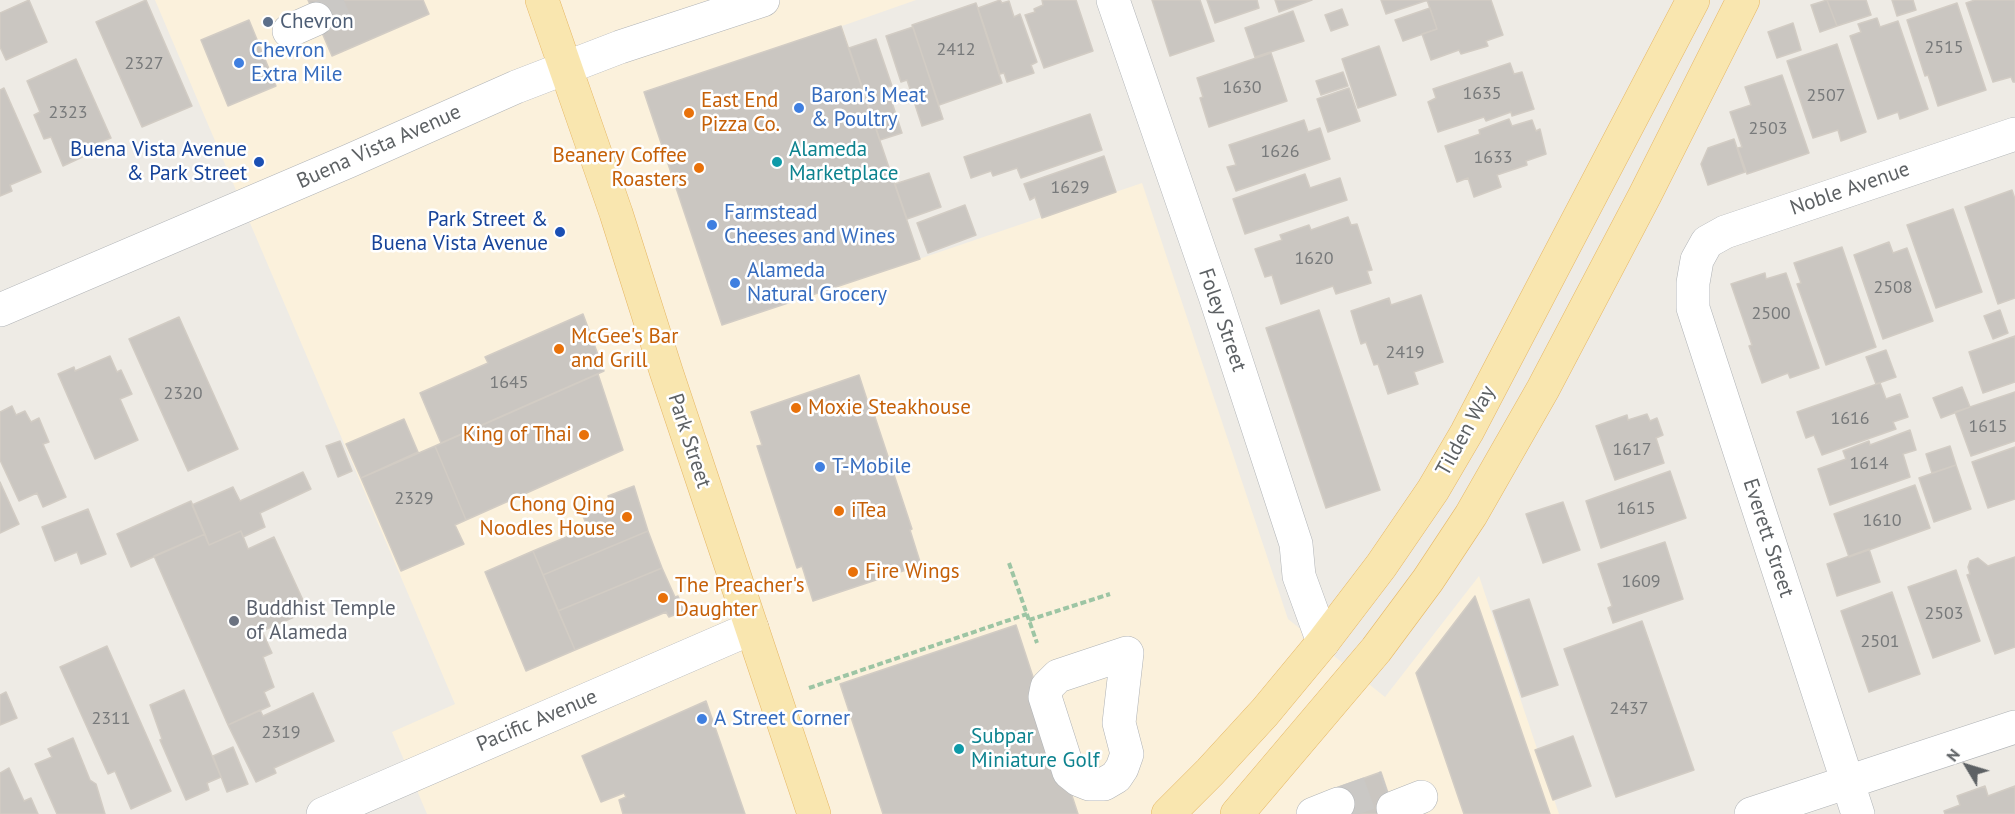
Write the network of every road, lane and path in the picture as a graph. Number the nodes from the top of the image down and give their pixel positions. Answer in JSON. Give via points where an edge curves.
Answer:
{"nodes":[{"id":1,"x":542,"y":0,"type":"edge"},
{"id":2,"x":763,"y":0,"type":"edge"},
{"id":3,"x":1113,"y":0,"type":"edge"},
{"id":4,"x":1694,"y":0,"type":"edge"},
{"id":5,"x":1743,"y":0,"type":"edge"},
{"id":6,"x":566,"y":68,"type":"junction"},
{"id":7,"x":2015,"y":134,"type":"edge"},
{"id":8,"x":1697,"y":260,"type":"joint"},
{"id":9,"x":0,"y":310,"type":"edge"},
{"id":10,"x":1009,"y":563,"type":"dead end"},
{"id":11,"x":1110,"y":594,"type":"dead end"},
{"id":12,"x":1027,"y":614,"type":"junction"},
{"id":13,"x":1029,"y":620,"type":"junction"},
{"id":14,"x":752,"y":628,"type":"junction"},
{"id":15,"x":1323,"y":642,"type":"junction"},
{"id":16,"x":1037,"y":643,"type":"dead end"},
{"id":17,"x":776,"y":699,"type":"junction"},
{"id":18,"x":2015,"y":727,"type":"edge"},
{"id":19,"x":1847,"y":783,"type":"junction"},
{"id":20,"x":323,"y":814,"type":"edge"},
{"id":21,"x":814,"y":814,"type":"edge"},
{"id":22,"x":1168,"y":814,"type":"edge"},
{"id":23,"x":1237,"y":814,"type":"edge"},
{"id":24,"x":1751,"y":814,"type":"edge"},
{"id":25,"x":1858,"y":814,"type":"edge"}],
"edges":[{"from":1,"to":6,"type":"main road","name":"Park Street"},
{"from":2,"to":6,"type":"street","name":"Buena Vista Avenue"},
{"from":3,"to":15,"type":"street","name":"Foley Street","via":[[1215,296],[1296,544],[1299,576]]},
{"from":4,"to":15,"type":"main road","name":"Tilden Way","via":[[1467,432],[1381,566]]},
{"from":5,"to":23,"type":"main road","via":[[1575,328],[1471,515],[1376,650]]},
{"from":6,"to":9,"type":"street","name":"Buena Vista Avenue"},
{"from":6,"to":14,"type":"main road","name":"Park Street"},
{"from":7,"to":8,"type":"street","name":"Noble Avenue","via":[[1725,231],[1707,242]]},
{"from":8,"to":19,"type":"street","name":"Everett Street","via":[[1693,308]]},
{"from":10,"to":12,"type":"path"},
{"from":11,"to":13,"type":"path"},
{"from":12,"to":13,"type":"path"},
{"from":12,"to":17,"type":"path"},
{"from":13,"to":16,"type":"path"},
{"from":14,"to":17,"type":"main road","name":"Park Street"},
{"from":14,"to":20,"type":"street","name":"Pacific Avenue"},
{"from":15,"to":22,"type":"main road","name":"Tilden Way","via":[[1265,712]]},
{"from":17,"to":21,"type":"main road","name":"Park Street"},
{"from":18,"to":19,"type":"street"},
{"from":19,"to":24,"type":"street"},
{"from":19,"to":25,"type":"street","name":"Everett Street"}]}
